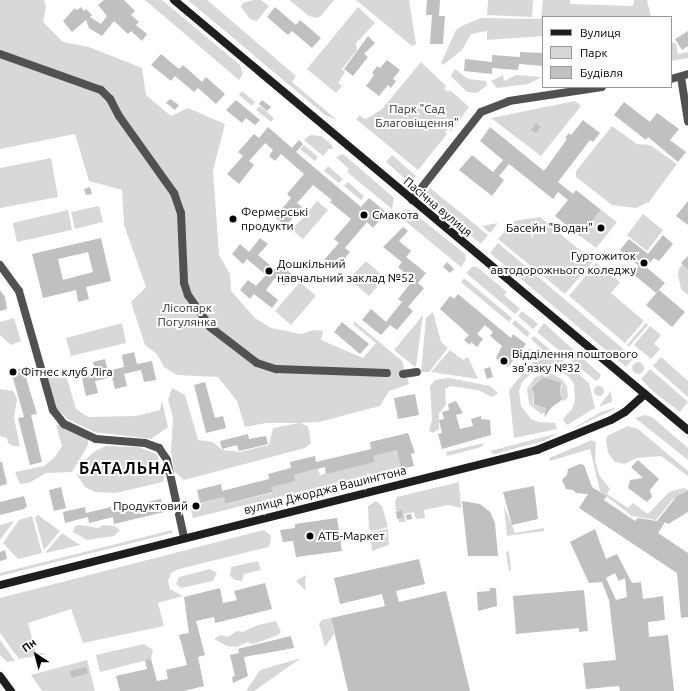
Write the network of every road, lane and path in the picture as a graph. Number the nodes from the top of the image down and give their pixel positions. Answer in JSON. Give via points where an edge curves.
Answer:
{"nodes":[{"id":1,"x":174,"y":0,"type":"edge"},
{"id":2,"x":0,"y":54,"type":"edge"},
{"id":3,"x":685,"y":75,"type":"edge"},
{"id":4,"x":672,"y":78,"type":"edge"},
{"id":5,"x":595,"y":88,"type":"edge"},
{"id":6,"x":688,"y":121,"type":"edge"},
{"id":7,"x":412,"y":200,"type":"junction"},
{"id":8,"x":0,"y":266,"type":"edge"},
{"id":9,"x":417,"y":372,"type":"dead end"},
{"id":10,"x":387,"y":373,"type":"dead end"},
{"id":11,"x":403,"y":374,"type":"dead end"},
{"id":12,"x":645,"y":394,"type":"junction"},
{"id":13,"x":688,"y":430,"type":"edge"},
{"id":14,"x":184,"y":537,"type":"junction"},
{"id":15,"x":0,"y":585,"type":"edge"},
{"id":16,"x":0,"y":676,"type":"edge"},
{"id":17,"x":11,"y":691,"type":"edge"}],
"edges":[{"from":1,"to":7,"type":"main road","name":"Пасічна вулиця"},
{"from":2,"to":10,"type":"street","via":[[101,90],[110,99],[119,116],[174,193],[181,213],[184,283],[188,295],[210,327],[257,363],[276,369]]},
{"from":3,"to":4,"type":"street"},
{"from":3,"to":6,"type":"street"},
{"from":5,"to":7,"type":"street","via":[[509,101],[481,112]]},
{"from":7,"to":12,"type":"main road","name":"Пасічна вулиця"},
{"from":8,"to":14,"type":"street","via":[[19,291],[53,410],[64,424],[96,439],[145,443],[159,448],[167,460]]},
{"from":9,"to":11,"type":"street"},
{"from":12,"to":13,"type":"main road","name":"Пасічна вулиця"},
{"from":12,"to":14,"type":"main road","name":"вулиця Джорджа Вашингтона","via":[[625,412],[611,420],[537,450]]},
{"from":14,"to":15,"type":"main road","name":"вулиця Джорджа Вашингтона"},
{"from":16,"to":17,"type":"main road"}]}
